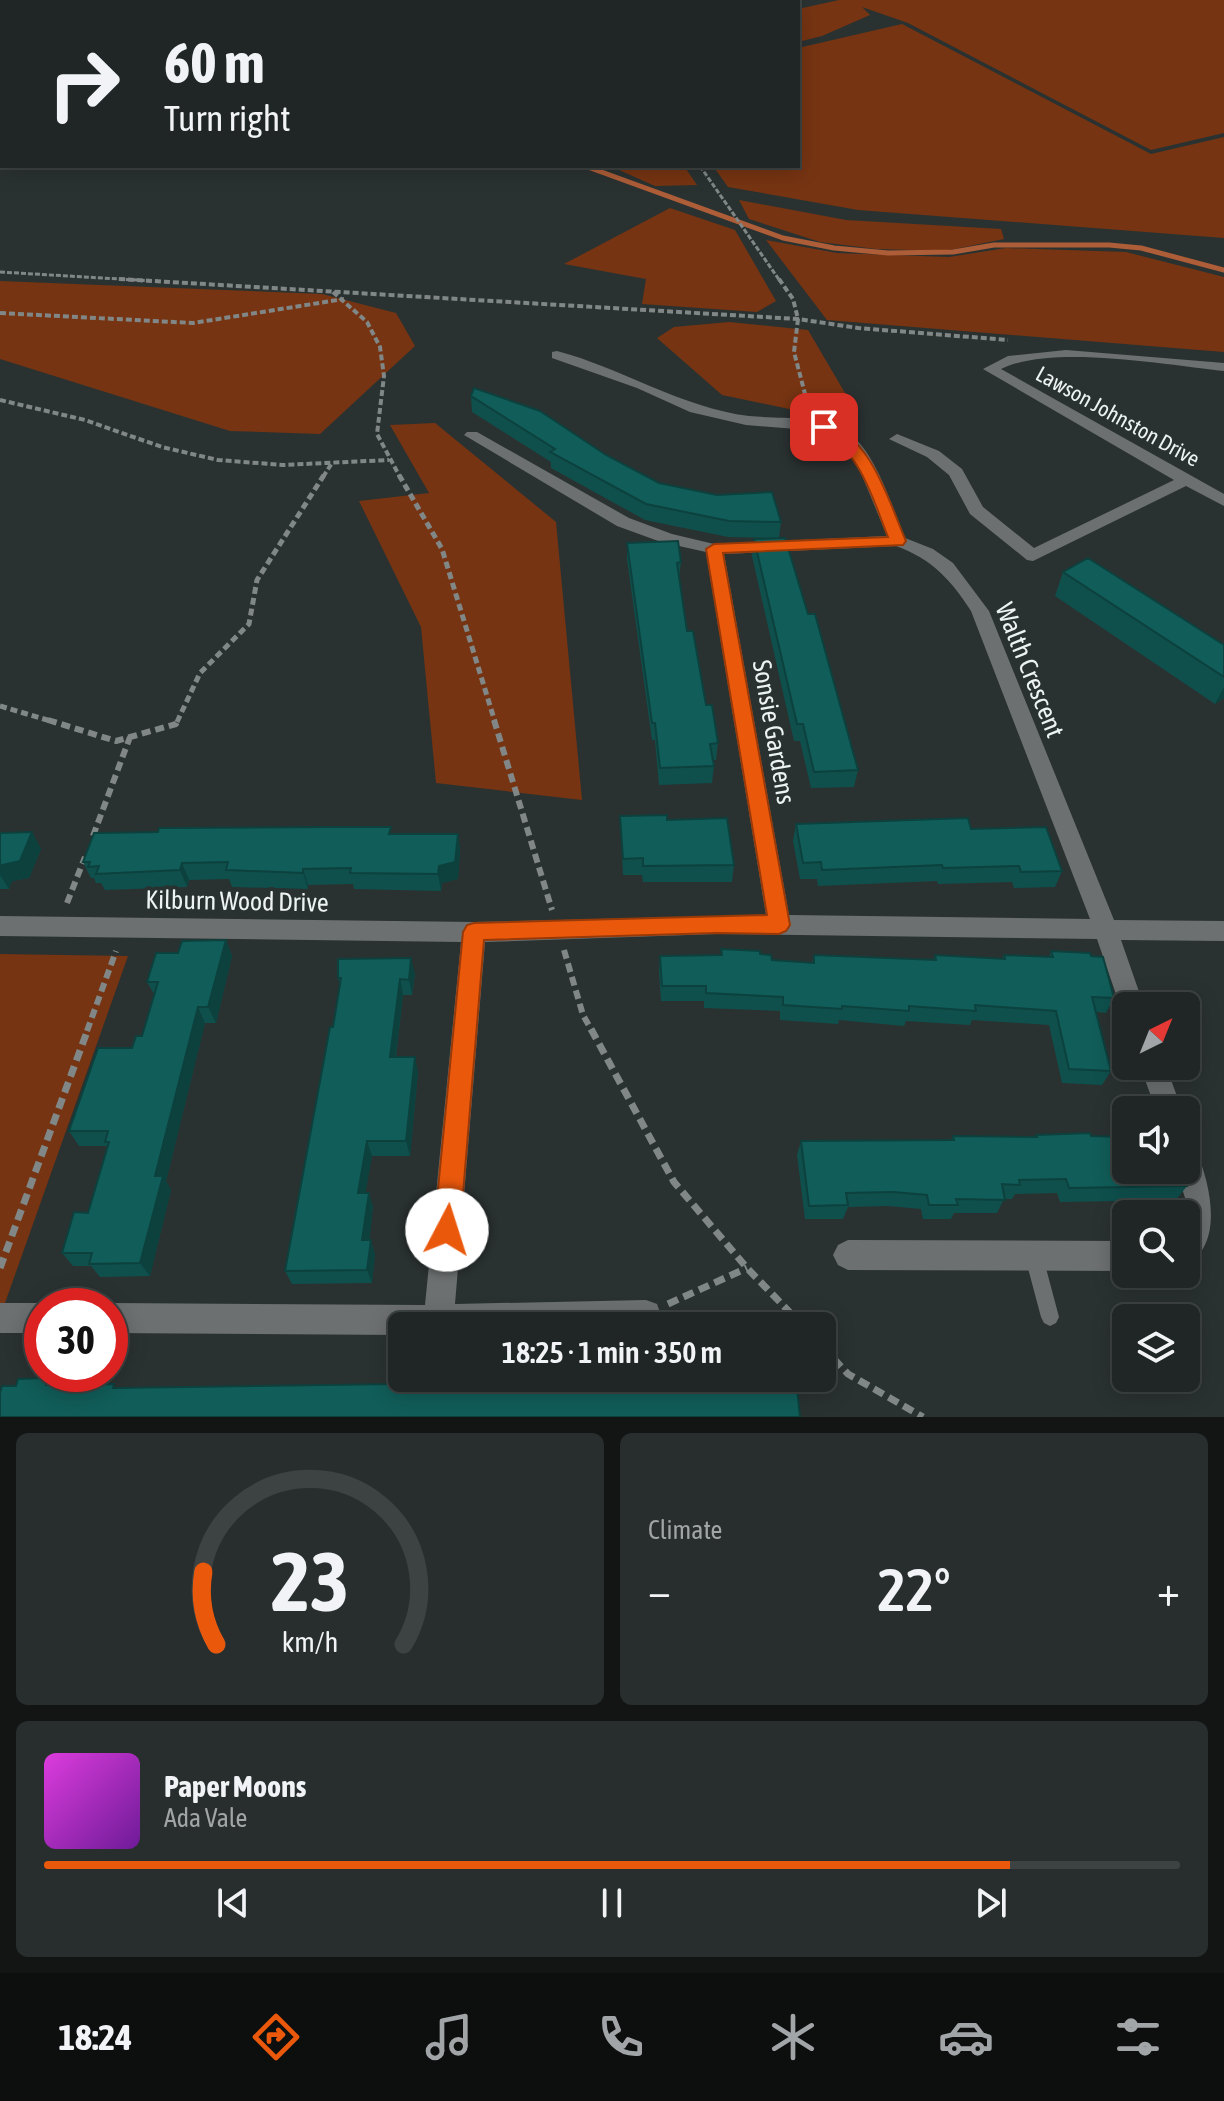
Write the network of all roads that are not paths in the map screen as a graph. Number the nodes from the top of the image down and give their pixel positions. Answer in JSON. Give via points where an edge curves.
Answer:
{"nodes":[{"id":1,"x":557,"y":355,"type":"dead end"},
{"id":2,"x":1224,"y":367,"type":"edge"},
{"id":3,"x":472,"y":435,"type":"dead end"},
{"id":4,"x":897,"y":439,"type":"dead end"},
{"id":5,"x":1186,"y":480,"type":"junction"},
{"id":6,"x":1224,"y":501,"type":"edge"},
{"id":7,"x":898,"y":541,"type":"junction"},
{"id":8,"x":714,"y":549,"type":"junction"},
{"id":9,"x":779,"y":925,"type":"junction"},
{"id":10,"x":0,"y":926,"type":"edge"},
{"id":11,"x":1106,"y":930,"type":"junction"},
{"id":12,"x":1224,"y":931,"type":"edge"},
{"id":13,"x":474,"y":932,"type":"junction"},
{"id":14,"x":1127,"y":992,"type":"edge"},
{"id":15,"x":1200,"y":1205,"type":"edge"},
{"id":16,"x":1200,"y":1239,"type":"edge"},
{"id":17,"x":848,"y":1255,"type":"dead end"},
{"id":18,"x":1112,"y":1256,"type":"edge"},
{"id":19,"x":1034,"y":1257,"type":"junction"},
{"id":20,"x":440,"y":1312,"type":"edge"},
{"id":21,"x":1050,"y":1317,"type":"dead end"},
{"id":22,"x":0,"y":1318,"type":"edge"},
{"id":23,"x":24,"y":1318,"type":"edge"},
{"id":24,"x":128,"y":1318,"type":"edge"},
{"id":25,"x":388,"y":1320,"type":"edge"}],
"edges":[{"from":1,"to":7,"type":"street","via":[[695,409],[746,420],[814,425],[843,436],[867,467]]},
{"from":2,"to":5,"type":"street","name":"Lawson Johnston Drive","via":[[1052,353],[1014,357],[990,369]]},
{"from":3,"to":8,"type":"street","via":[[623,522]]},
{"from":4,"to":5,"type":"street","via":[[933,454],[956,472],[976,510],[1033,556]]},
{"from":5,"to":6,"type":"street","name":"Lawson Johnston Drive"},
{"from":7,"to":8,"type":"street"},
{"from":7,"to":11,"type":"street","name":"Walth Crescent","via":[[928,550],[952,569],[980,611]]},
{"from":8,"to":9,"type":"street","name":"Sonsie Gardens"},
{"from":9,"to":11,"type":"street","name":"Kilburn Wood Drive"},
{"from":9,"to":13,"type":"street","name":"Kilburn Wood Drive"},
{"from":10,"to":13,"type":"street","name":"Kilburn Wood Drive"},
{"from":11,"to":12,"type":"street","name":"Kilburn Wood Drive"},
{"from":11,"to":14,"type":"street","name":"Walth Crescent"},
{"from":13,"to":20,"type":"street"},
{"from":15,"to":16,"type":"street","via":[[1205,1221]]},
{"from":17,"to":19,"type":"street"},
{"from":18,"to":19,"type":"street"},
{"from":19,"to":21,"type":"lane"},
{"from":22,"to":23,"type":"street"},
{"from":24,"to":25,"type":"street"}]}
